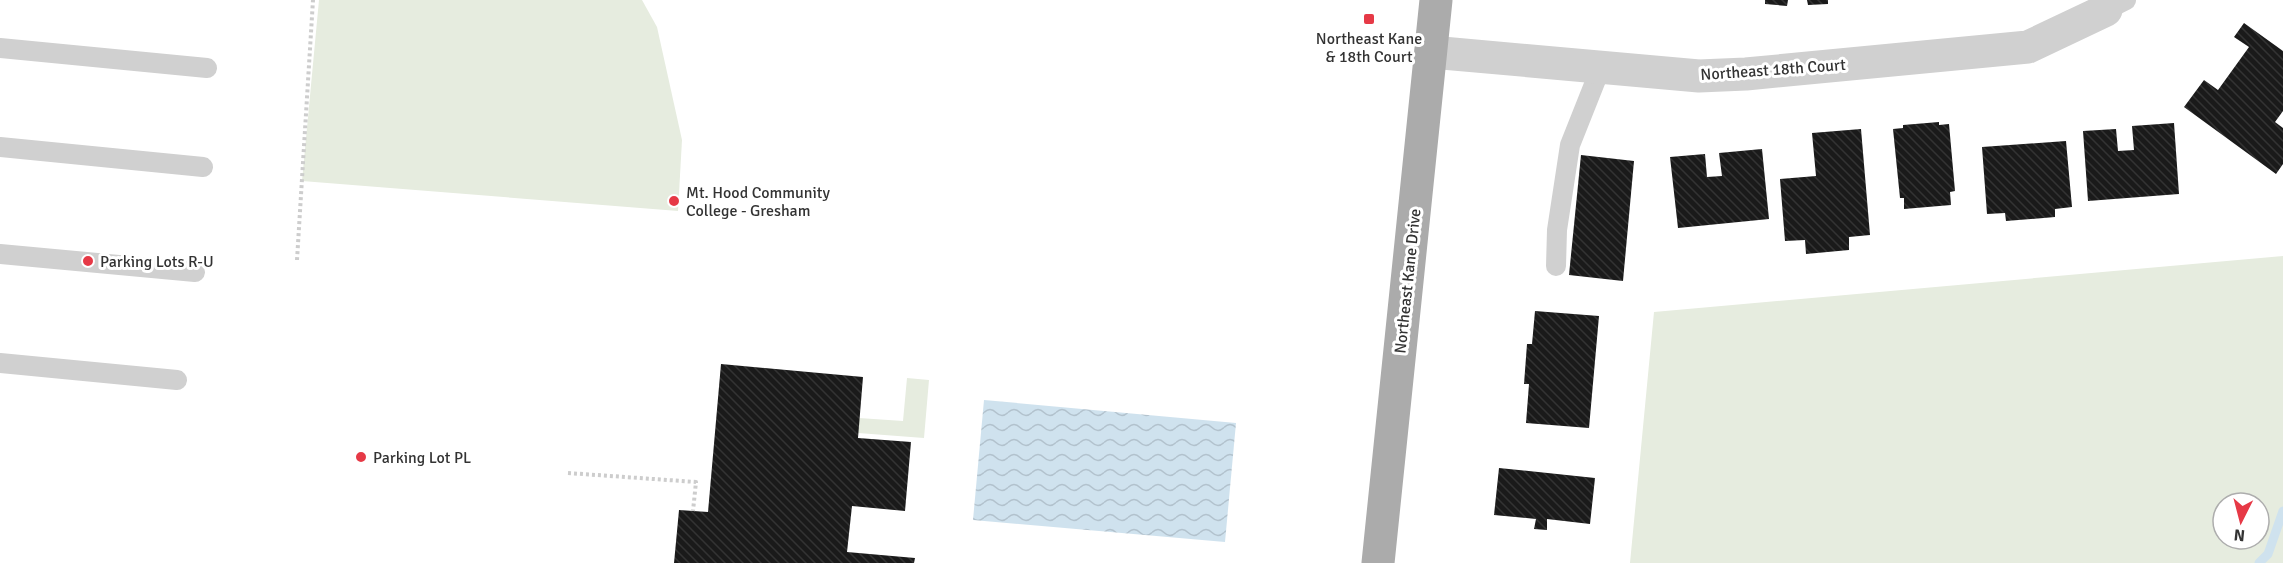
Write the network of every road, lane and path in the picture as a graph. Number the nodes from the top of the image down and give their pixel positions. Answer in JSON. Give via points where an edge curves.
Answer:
{"nodes":[{"id":1,"x":313,"y":0,"type":"edge"},
{"id":2,"x":1436,"y":0,"type":"edge"},
{"id":3,"x":2116,"y":5,"type":"edge"},
{"id":4,"x":0,"y":48,"type":"edge"},
{"id":5,"x":1431,"y":52,"type":"junction"},
{"id":6,"x":1601,"y":67,"type":"junction"},
{"id":7,"x":207,"y":68,"type":"dead end"},
{"id":8,"x":0,"y":147,"type":"edge"},
{"id":9,"x":203,"y":167,"type":"dead end"},
{"id":10,"x":0,"y":254,"type":"edge"},
{"id":11,"x":297,"y":260,"type":"dead end"},
{"id":12,"x":1556,"y":266,"type":"dead end"},
{"id":13,"x":195,"y":272,"type":"dead end"},
{"id":14,"x":0,"y":363,"type":"edge"},
{"id":15,"x":177,"y":380,"type":"dead end"},
{"id":16,"x":568,"y":473,"type":"dead end"},
{"id":17,"x":693,"y":511,"type":"dead end"},
{"id":18,"x":1378,"y":563,"type":"edge"}],
"edges":[{"from":1,"to":11,"type":"path"},
{"from":2,"to":5,"type":"main road","name":"Northeast Kane Drive"},
{"from":3,"to":6,"type":"street","name":"Northeast 18th Court","via":[[2028,46],[1746,74],[1699,76]]},
{"from":4,"to":7,"type":"lane"},
{"from":5,"to":6,"type":"street","name":"Northeast 18th Court"},
{"from":5,"to":18,"type":"main road","name":"Northeast Kane Drive"},
{"from":6,"to":12,"type":"lane","via":[[1570,145],[1557,230]]},
{"from":8,"to":9,"type":"lane"},
{"from":10,"to":13,"type":"lane"},
{"from":14,"to":15,"type":"lane"},
{"from":16,"to":17,"type":"path","via":[[696,482]]}]}
